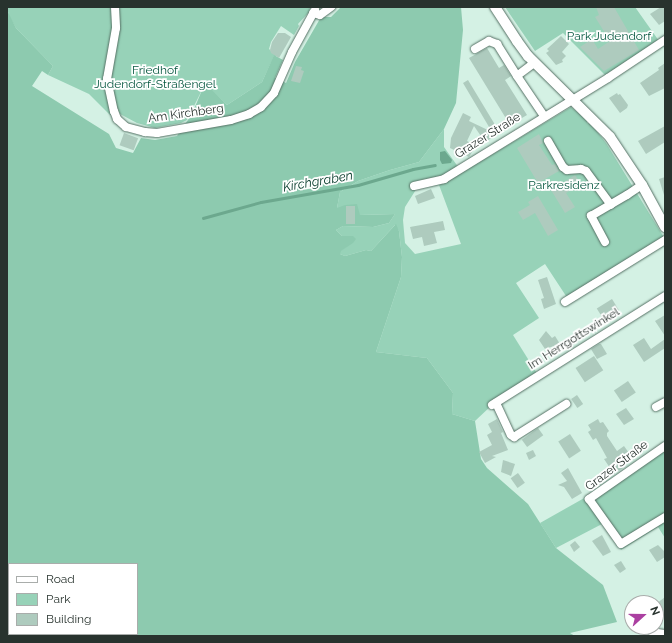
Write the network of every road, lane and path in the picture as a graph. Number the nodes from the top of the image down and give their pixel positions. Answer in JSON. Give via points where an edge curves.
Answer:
{"nodes":[{"id":1,"x":115,"y":7,"type":"edge"},
{"id":2,"x":332,"y":7,"type":"edge"},
{"id":3,"x":496,"y":7,"type":"edge"},
{"id":4,"x":665,"y":40,"type":"edge"},
{"id":5,"x":475,"y":49,"type":"dead end"},
{"id":6,"x":534,"y":63,"type":"junction"},
{"id":7,"x":517,"y":76,"type":"junction"},
{"id":8,"x":573,"y":100,"type":"junction"},
{"id":9,"x":544,"y":116,"type":"junction"},
{"id":10,"x":548,"y":141,"type":"dead end"},
{"id":11,"x":642,"y":185,"type":"junction"},
{"id":12,"x":414,"y":186,"type":"dead end"},
{"id":13,"x":611,"y":205,"type":"junction"},
{"id":14,"x":665,"y":227,"type":"edge"},
{"id":15,"x":665,"y":240,"type":"edge"},
{"id":16,"x":606,"y":242,"type":"dead end"},
{"id":17,"x":665,"y":296,"type":"edge"},
{"id":18,"x":565,"y":302,"type":"dead end"},
{"id":19,"x":665,"y":402,"type":"edge"},
{"id":20,"x":566,"y":404,"type":"dead end"},
{"id":21,"x":656,"y":407,"type":"dead end"},
{"id":22,"x":665,"y":446,"type":"edge"},
{"id":23,"x":665,"y":517,"type":"edge"}],
"edges":[{"from":1,"to":2,"type":"street","name":"Am Kirchberg","via":[[116,28],[107,74],[109,94],[117,119],[133,130],[151,132],[231,120],[261,107],[274,93],[314,11],[320,15]]},
{"from":3,"to":6,"type":"main road","via":[[516,41]]},
{"from":4,"to":8,"type":"street","name":"Grazer Straße"},
{"from":5,"to":7,"type":"street","via":[[489,41],[497,44]]},
{"from":6,"to":7,"type":"street"},
{"from":6,"to":8,"type":"main road"},
{"from":7,"to":9,"type":"street"},
{"from":8,"to":9,"type":"street","name":"Grazer Straße"},
{"from":8,"to":11,"type":"main road","via":[[610,137]]},
{"from":9,"to":12,"type":"street","name":"Grazer Straße","via":[[444,179]]},
{"from":10,"to":13,"type":"street","via":[[563,167],[567,170],[586,171]]},
{"from":11,"to":13,"type":"street"},
{"from":11,"to":14,"type":"main road"},
{"from":13,"to":16,"type":"street","via":[[591,216]]},
{"from":15,"to":18,"type":"street"},
{"from":17,"to":20,"type":"street","name":"Im Herrgottswinkel","via":[[494,404],[514,437]]},
{"from":19,"to":21,"type":"street"},
{"from":22,"to":23,"type":"street","name":"Grazer Straße","via":[[589,499],[621,544]]}]}
